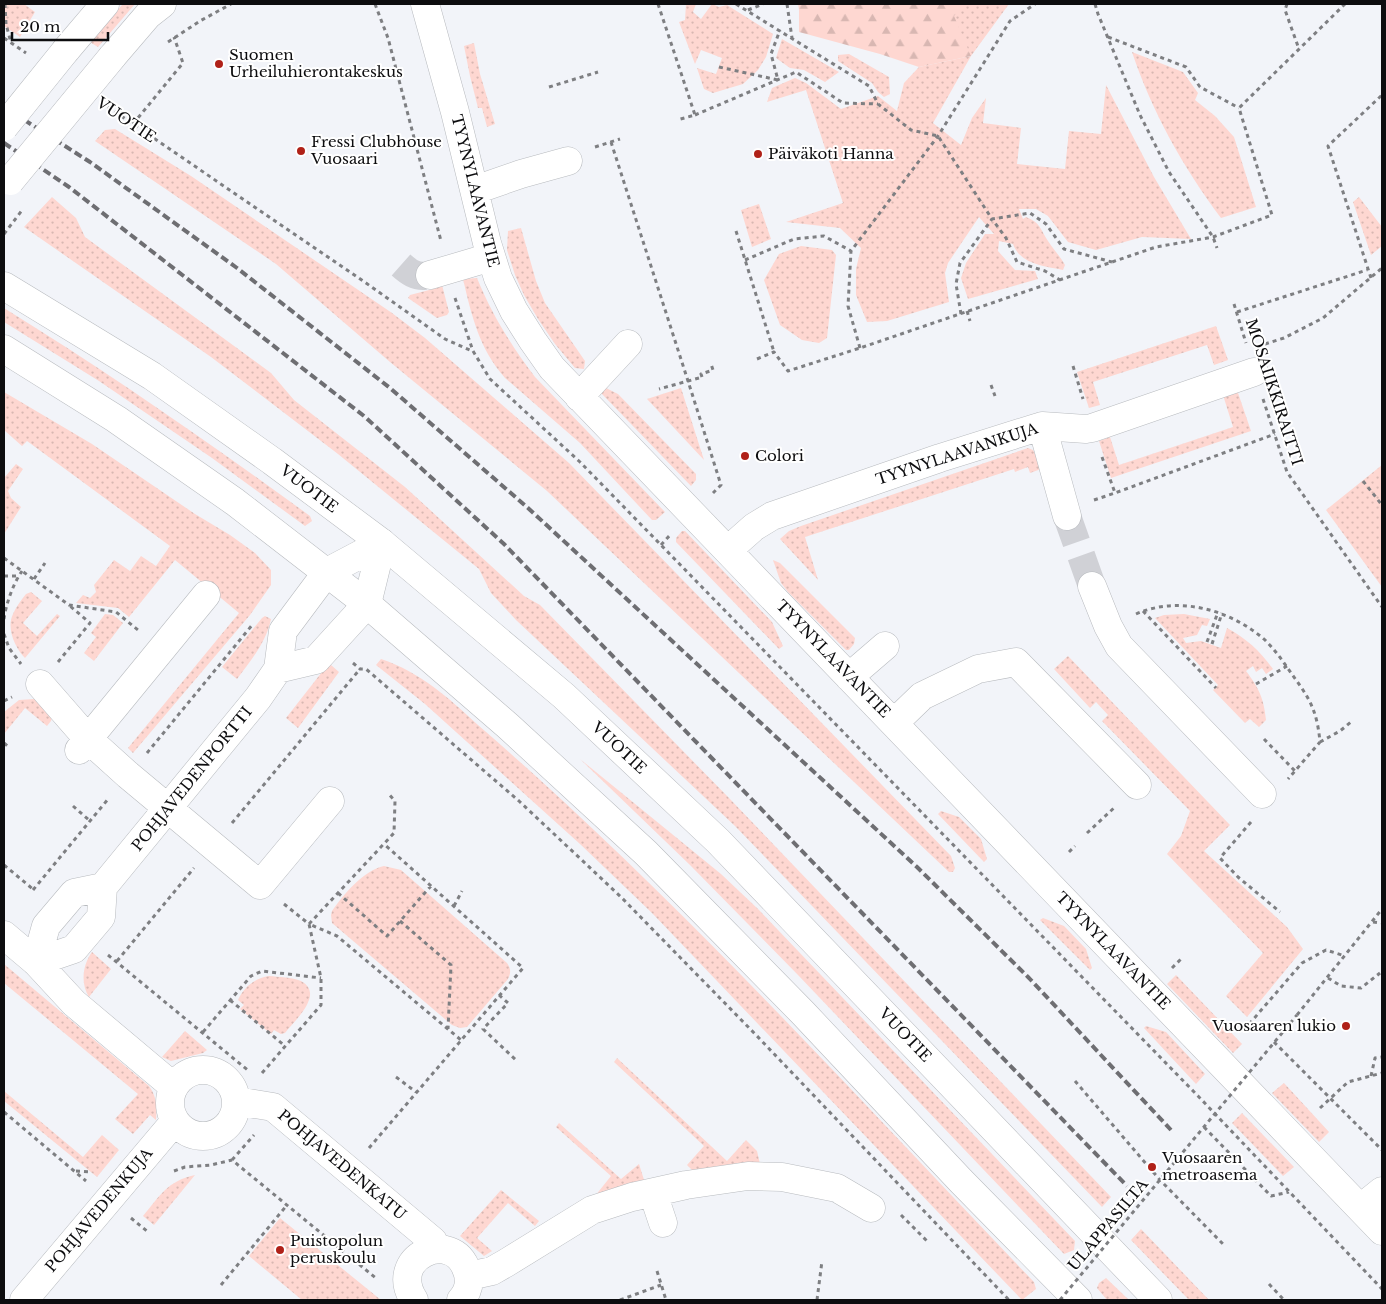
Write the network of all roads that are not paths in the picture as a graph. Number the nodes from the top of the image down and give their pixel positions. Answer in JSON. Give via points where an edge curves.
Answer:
{"nodes":[{"id":1,"x":162,"y":4,"type":"edge"},
{"id":2,"x":425,"y":4,"type":"edge"},
{"id":3,"x":98,"y":11,"type":"edge"},
{"id":4,"x":66,"y":50,"type":"junction"},
{"id":5,"x":4,"y":96,"type":"edge"},
{"id":6,"x":4,"y":126,"type":"edge"},
{"id":7,"x":568,"y":160,"type":"dead end"},
{"id":8,"x":7,"y":186,"type":"edge"},
{"id":9,"x":474,"y":190,"type":"junction"},
{"id":10,"x":491,"y":257,"type":"junction"},
{"id":11,"x":439,"y":273,"type":"tunnel mouth"},
{"id":12,"x":4,"y":286,"type":"edge"},
{"id":13,"x":628,"y":344,"type":"dead end"},
{"id":14,"x":4,"y":349,"type":"edge"},
{"id":15,"x":1251,"y":360,"type":"road end"},
{"id":16,"x":579,"y":398,"type":"junction"},
{"id":17,"x":1042,"y":426,"type":"junction"},
{"id":18,"x":1067,"y":516,"type":"tunnel mouth"},
{"id":19,"x":382,"y":544,"type":"junction"},
{"id":20,"x":728,"y":550,"type":"junction"},
{"id":21,"x":327,"y":572,"type":"junction"},
{"id":22,"x":1092,"y":586,"type":"tunnel mouth"},
{"id":23,"x":206,"y":595,"type":"dead end"},
{"id":24,"x":367,"y":604,"type":"junction"},
{"id":25,"x":884,"y":646,"type":"dead end"},
{"id":26,"x":278,"y":669,"type":"junction"},
{"id":27,"x":850,"y":677,"type":"junction"},
{"id":28,"x":40,"y":684,"type":"road end"},
{"id":29,"x":894,"y":723,"type":"junction"},
{"id":30,"x":84,"y":744,"type":"junction"},
{"id":31,"x":1137,"y":785,"type":"dead end"},
{"id":32,"x":1267,"y":798,"type":"road end"},
{"id":33,"x":330,"y":802,"type":"dead end"},
{"id":34,"x":168,"y":808,"type":"junction"},
{"id":35,"x":103,"y":887,"type":"junction"},
{"id":36,"x":4,"y":935,"type":"edge"},
{"id":37,"x":36,"y":962,"type":"junction"},
{"id":38,"x":174,"y":1087,"type":"junction"},
{"id":39,"x":236,"y":1101,"type":"junction"},
{"id":40,"x":175,"y":1121,"type":"junction"},
{"id":41,"x":1382,"y":1191,"type":"edge"},
{"id":42,"x":653,"y":1193,"type":"junction"},
{"id":43,"x":871,"y":1208,"type":"road end"},
{"id":44,"x":1361,"y":1208,"type":"junction"},
{"id":45,"x":662,"y":1223,"type":"dead end"},
{"id":46,"x":1382,"y":1230,"type":"edge"},
{"id":47,"x":436,"y":1249,"type":"junction"},
{"id":48,"x":465,"y":1288,"type":"edge"},
{"id":49,"x":24,"y":1300,"type":"edge"},
{"id":50,"x":414,"y":1300,"type":"edge"},
{"id":51,"x":1078,"y":1300,"type":"edge"},
{"id":52,"x":1158,"y":1300,"type":"edge"}],
"edges":[{"from":1,"to":8,"type":"street","bridge":true,"via":[[148,15],[112,57]]},
{"from":2,"to":9,"type":"street","name":"TYYNYLAAVANTIE"},
{"from":3,"to":4,"type":"street"},
{"from":4,"to":5,"type":"street","bridge":true},
{"from":4,"to":6,"type":"street","bridge":true},
{"from":7,"to":9,"type":"street"},
{"from":9,"to":10,"type":"street","name":"TYYNYLAAVANTIE"},
{"from":10,"to":11,"type":"street"},
{"from":10,"to":16,"type":"street","name":"TYYNYLAAVANTIE","via":[[514,311],[552,368]]},
{"from":12,"to":19,"type":"street","name":"VUOTIE","via":[[152,376]]},
{"from":13,"to":16,"type":"street"},
{"from":14,"to":21,"type":"street","via":[[124,425],[235,502]]},
{"from":15,"to":17,"type":"street","name":"TYYNYLAAVANKUJA","via":[[1086,430]]},
{"from":16,"to":20,"type":"street","name":"TYYNYLAAVANTIE"},
{"from":17,"to":18,"type":"street"},
{"from":17,"to":20,"type":"street","name":"TYYNYLAAVANKUJA","via":[[772,516]]},
{"from":19,"to":21,"type":"street","name":"POHJAVEDENPORTTI"},
{"from":19,"to":24,"type":"street"},
{"from":19,"to":52,"type":"street","name":"VUOTIE","via":[[564,696],[718,841]]},
{"from":20,"to":27,"type":"street","name":"TYYNYLAAVANTIE"},
{"from":21,"to":24,"type":"street"},
{"from":21,"to":26,"type":"street","name":"POHJAVEDENPORTTI","via":[[283,631]]},
{"from":22,"to":32,"type":"street","via":[[1119,646]]},
{"from":23,"to":30,"type":"street"},
{"from":24,"to":26,"type":"street","via":[[316,660]]},
{"from":24,"to":51,"type":"street","via":[[508,726],[646,853]]},
{"from":25,"to":27,"type":"street"},
{"from":26,"to":34,"type":"street","name":"POHJAVEDENPORTTI"},
{"from":27,"to":29,"type":"street","name":"TYYNYLAAVANTIE"},
{"from":28,"to":30,"type":"street"},
{"from":29,"to":31,"type":"street","via":[[922,696],[978,668],[1016,662]]},
{"from":29,"to":44,"type":"street","name":"TYYNYLAAVANTIE"},
{"from":30,"to":34,"type":"street"},
{"from":33,"to":34,"type":"street","via":[[260,885]]},
{"from":34,"to":35,"type":"street","name":"POHJAVEDENPORTTI"},
{"from":35,"to":37,"type":"street","via":[[74,893],[46,926]]},
{"from":35,"to":37,"type":"street","via":[[101,917],[74,949]]},
{"from":36,"to":37,"type":"street"},
{"from":37,"to":38,"type":"street","via":[[74,1003]]},
{"from":38,"to":39,"type":"street","via":[[196,1070],[214,1072],[230,1083]]},
{"from":38,"to":40,"type":"street","via":[[170,1101]]},
{"from":39,"to":40,"type":"street","via":[[230,1121],[213,1134],[192,1134]]},
{"from":39,"to":47,"type":"street","name":"POHJAVEDENKATU","via":[[273,1107],[433,1241]]},
{"from":40,"to":49,"type":"street","name":"POHJAVEDENKUJA"},
{"from":41,"to":44,"type":"street"},
{"from":42,"to":43,"type":"street","via":[[748,1176],[782,1177],[837,1188]]},
{"from":42,"to":45,"type":"street"},
{"from":42,"to":48,"type":"street","via":[[592,1210]]},
{"from":44,"to":46,"type":"street","name":"TYYNYLAAVANTIE"},
{"from":47,"to":48,"type":"street","name":"POHJAVEDENKATU","via":[[446,1250],[461,1260]]},
{"from":47,"to":50,"type":"street","via":[[418,1256],[408,1272],[409,1292]]}]}
